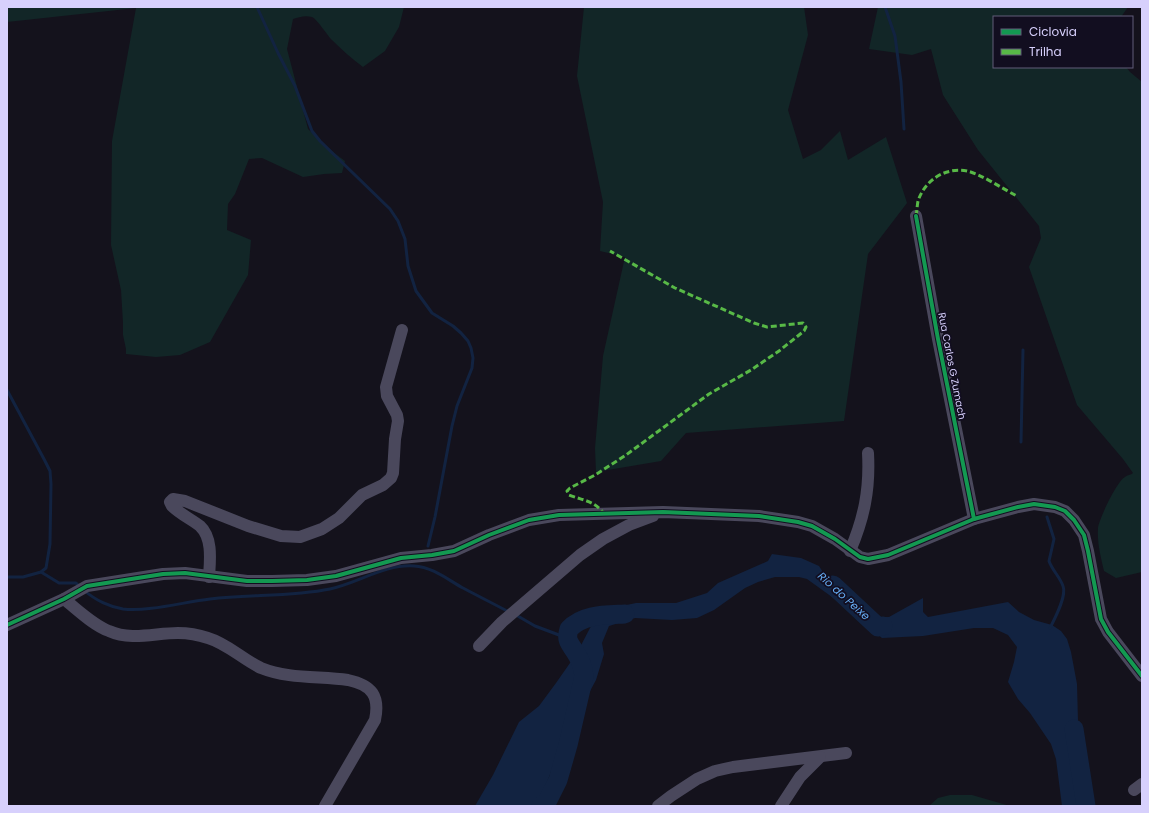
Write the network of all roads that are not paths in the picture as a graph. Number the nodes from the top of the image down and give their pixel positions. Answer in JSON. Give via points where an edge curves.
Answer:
{"nodes":[{"id":1,"x":916,"y":216,"type":"dead end"},
{"id":2,"x":402,"y":330,"type":"dead end"},
{"id":3,"x":868,"y":453,"type":"dead end"},
{"id":4,"x":663,"y":512,"type":"junction"},
{"id":5,"x":974,"y":519,"type":"junction"},
{"id":6,"x":850,"y":551,"type":"junction"},
{"id":7,"x":209,"y":576,"type":"junction"},
{"id":8,"x":64,"y":599,"type":"junction"},
{"id":9,"x":7,"y":625,"type":"edge"},
{"id":10,"x":479,"y":646,"type":"dead end"},
{"id":11,"x":1142,"y":676,"type":"edge"},
{"id":12,"x":846,"y":753,"type":"dead end"},
{"id":13,"x":820,"y":757,"type":"junction"},
{"id":14,"x":325,"y":806,"type":"edge"},
{"id":15,"x":658,"y":806,"type":"edge"},
{"id":16,"x":781,"y":806,"type":"edge"}],
"edges":[{"from":1,"to":5,"type":"street","name":"Rua Carlos G Zumach"},
{"from":2,"to":7,"type":"street","via":[[386,387],[387,396],[398,421],[391,478],[362,495],[330,524],[310,535],[300,537],[267,532],[173,499],[170,502],[172,506],[201,527],[206,536],[210,560]]},
{"from":3,"to":6,"type":"street","via":[[865,508]]},
{"from":4,"to":6,"type":"street","via":[[760,516],[798,522],[825,533]]},
{"from":4,"to":7,"type":"street","via":[[543,517],[514,525],[454,551],[401,558],[336,576],[272,581]]},
{"from":4,"to":10,"type":"street","via":[[629,525],[580,555]]},
{"from":5,"to":6,"type":"street","via":[[880,558],[860,558]]},
{"from":5,"to":11,"type":"street","via":[[1034,504],[1065,511],[1084,535],[1101,619]]},
{"from":7,"to":8,"type":"street","via":[[163,574],[87,586]]},
{"from":8,"to":9,"type":"street"},
{"from":8,"to":14,"type":"street","via":[[97,624],[119,635],[131,637],[193,634],[222,644],[247,661],[274,672],[348,680],[370,689],[377,704],[375,720]]},
{"from":12,"to":13,"type":"street"},
{"from":13,"to":15,"type":"street","via":[[715,771],[697,779]]},
{"from":13,"to":16,"type":"street","via":[[800,777]]}]}
